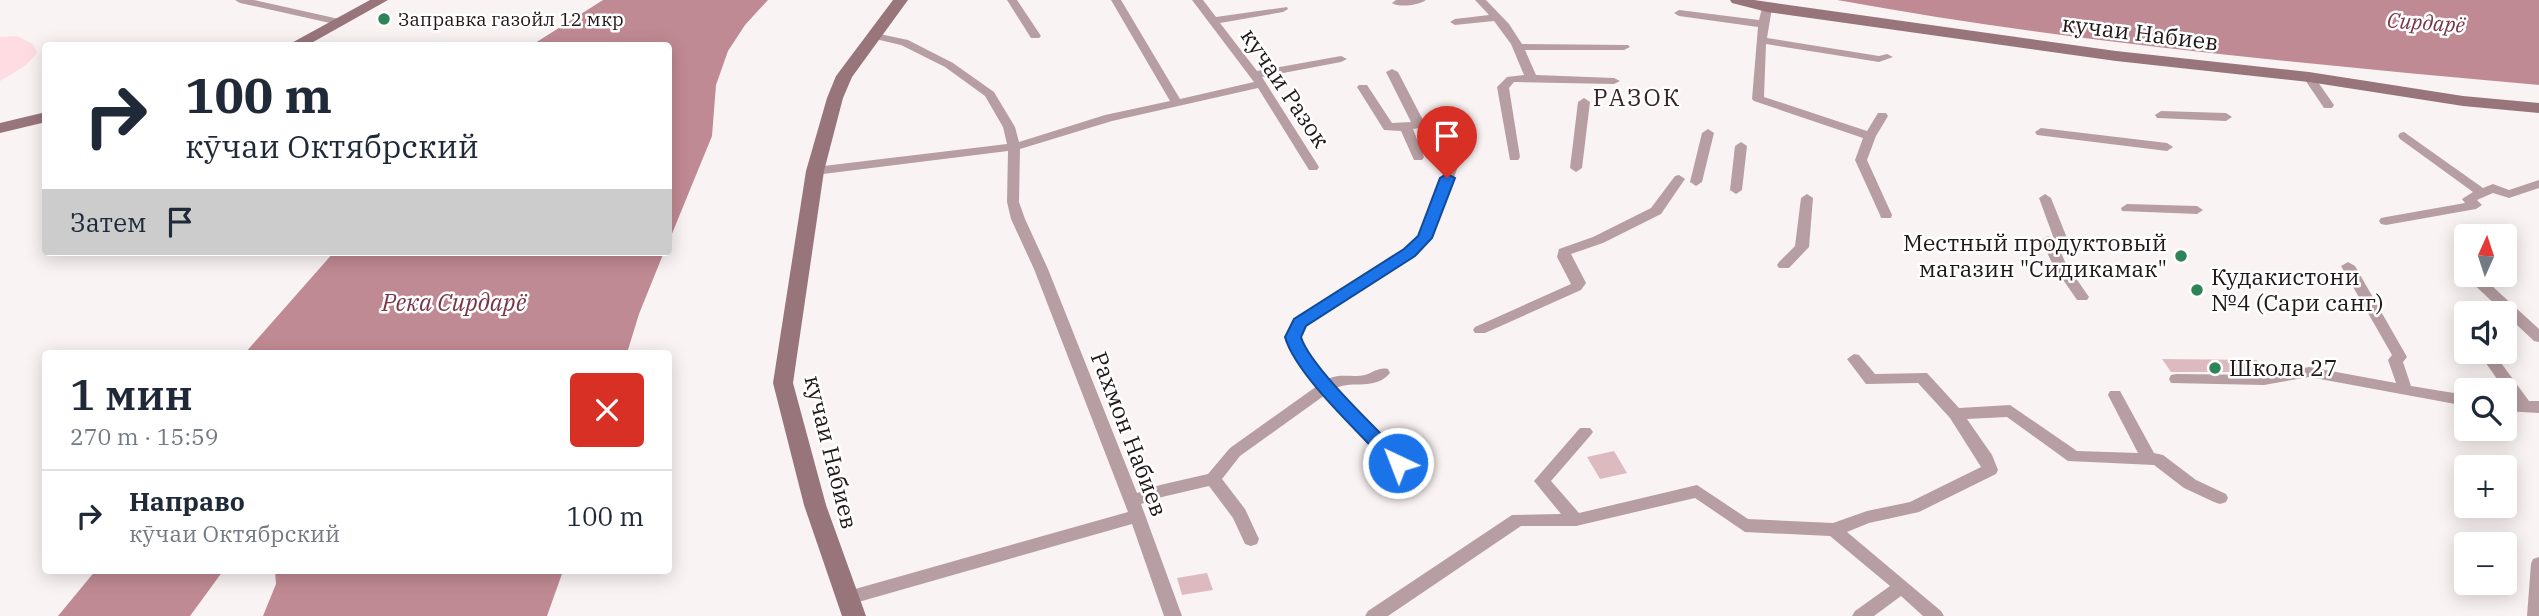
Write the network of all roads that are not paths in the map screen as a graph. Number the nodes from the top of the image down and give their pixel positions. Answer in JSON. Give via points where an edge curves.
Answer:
{"nodes":[{"id":1,"x":240,"y":0,"type":"edge"},
{"id":2,"x":372,"y":0,"type":"edge"},
{"id":3,"x":381,"y":0,"type":"edge"},
{"id":4,"x":901,"y":0,"type":"edge"},
{"id":5,"x":1012,"y":0,"type":"edge"},
{"id":6,"x":1116,"y":0,"type":"edge"},
{"id":7,"x":1196,"y":0,"type":"edge"},
{"id":8,"x":1422,"y":0,"type":"edge"},
{"id":9,"x":1480,"y":0,"type":"edge"},
{"id":10,"x":1737,"y":0,"type":"edge"},
{"id":11,"x":1397,"y":3,"type":"dead end"},
{"id":12,"x":1767,"y":8,"type":"junction"},
{"id":13,"x":1283,"y":9,"type":"dead end"},
{"id":14,"x":1679,"y":13,"type":"dead end"},
{"id":15,"x":1497,"y":17,"type":"junction"},
{"id":16,"x":1213,"y":21,"type":"junction"},
{"id":17,"x":339,"y":22,"type":"junction"},
{"id":18,"x":1455,"y":23,"type":"dead end"},
{"id":19,"x":1763,"y":24,"type":"junction"},
{"id":20,"x":875,"y":36,"type":"junction"},
{"id":21,"x":1035,"y":36,"type":"dead end"},
{"id":22,"x":1761,"y":40,"type":"junction"},
{"id":23,"x":301,"y":42,"type":"edge"},
{"id":24,"x":1520,"y":47,"type":"junction"},
{"id":25,"x":1624,"y":47,"type":"dead end"},
{"id":26,"x":1887,"y":57,"type":"dead end"},
{"id":27,"x":1341,"y":59,"type":"dead end"},
{"id":28,"x":1392,"y":72,"type":"dead end"},
{"id":29,"x":1531,"y":78,"type":"junction"},
{"id":30,"x":2309,"y":78,"type":"junction"},
{"id":31,"x":1257,"y":79,"type":"junction"},
{"id":32,"x":1614,"y":81,"type":"dead end"},
{"id":33,"x":1363,"y":87,"type":"dead end"},
{"id":34,"x":1177,"y":103,"type":"junction"},
{"id":35,"x":1584,"y":103,"type":"dead end"},
{"id":36,"x":2328,"y":105,"type":"dead end"},
{"id":37,"x":2539,"y":108,"type":"edge"},
{"id":38,"x":2161,"y":115,"type":"dead end"},
{"id":39,"x":1882,"y":116,"type":"dead end"},
{"id":40,"x":2226,"y":117,"type":"dead end"},
{"id":41,"x":42,"y":118,"type":"edge"},
{"id":42,"x":1406,"y":127,"type":"junction"},
{"id":43,"x":0,"y":128,"type":"edge"},
{"id":44,"x":2041,"y":132,"type":"dead end"},
{"id":45,"x":1709,"y":133,"type":"dead end"},
{"id":46,"x":1870,"y":136,"type":"junction"},
{"id":47,"x":2404,"y":136,"type":"dead end"},
{"id":48,"x":1741,"y":146,"type":"dead end"},
{"id":49,"x":1014,"y":147,"type":"junction"},
{"id":50,"x":2167,"y":147,"type":"dead end"},
{"id":51,"x":1418,"y":157,"type":"dead end"},
{"id":52,"x":1514,"y":157,"type":"dead end"},
{"id":53,"x":1455,"y":158,"type":"dead end"},
{"id":54,"x":1314,"y":167,"type":"dead end"},
{"id":55,"x":1576,"y":168,"type":"dead end"},
{"id":56,"x":816,"y":172,"type":"junction"},
{"id":57,"x":1679,"y":179,"type":"dead end"},
{"id":58,"x":1696,"y":183,"type":"dead end"},
{"id":59,"x":2539,"y":184,"type":"edge"},
{"id":60,"x":1735,"y":190,"type":"dead end"},
{"id":61,"x":2482,"y":193,"type":"junction"},
{"id":62,"x":1807,"y":198,"type":"dead end"},
{"id":63,"x":2045,"y":198,"type":"dead end"},
{"id":64,"x":2127,"y":208,"type":"dead end"},
{"id":65,"x":2197,"y":210,"type":"dead end"},
{"id":66,"x":1886,"y":215,"type":"dead end"},
{"id":67,"x":2386,"y":221,"type":"dead end"},
{"id":68,"x":1784,"y":265,"type":"dead end"},
{"id":69,"x":2348,"y":266,"type":"dead end"},
{"id":70,"x":2485,"y":287,"type":"edge"},
{"id":71,"x":2082,"y":297,"type":"dead end"},
{"id":72,"x":1480,"y":330,"type":"dead end"},
{"id":73,"x":2539,"y":337,"type":"edge"},
{"id":74,"x":1854,"y":359,"type":"dead end"},
{"id":75,"x":2495,"y":364,"type":"edge"},
{"id":76,"x":1383,"y":373,"type":"dead end"},
{"id":77,"x":2176,"y":379,"type":"dead end"},
{"id":78,"x":1327,"y":386,"type":"junction"},
{"id":79,"x":2406,"y":391,"type":"junction"},
{"id":80,"x":2115,"y":396,"type":"dead end"},
{"id":81,"x":2454,"y":399,"type":"edge"},
{"id":82,"x":2532,"y":406,"type":"edge"},
{"id":83,"x":1955,"y":414,"type":"junction"},
{"id":84,"x":1585,"y":432,"type":"dead end"},
{"id":85,"x":2149,"y":459,"type":"junction"},
{"id":86,"x":1398,"y":463,"type":"dead end"},
{"id":87,"x":1213,"y":479,"type":"junction"},
{"id":88,"x":2220,"y":498,"type":"dead end"},
{"id":89,"x":1135,"y":508,"type":"junction"},
{"id":90,"x":1576,"y":520,"type":"junction"},
{"id":91,"x":1834,"y":530,"type":"junction"},
{"id":92,"x":1251,"y":539,"type":"dead end"},
{"id":93,"x":2539,"y":564,"type":"edge"},
{"id":94,"x":1902,"y":586,"type":"junction"},
{"id":95,"x":851,"y":607,"type":"edge"},
{"id":96,"x":2535,"y":615,"type":"edge"},
{"id":97,"x":1173,"y":616,"type":"edge"},
{"id":98,"x":1374,"y":616,"type":"edge"},
{"id":99,"x":1861,"y":616,"type":"edge"},
{"id":100,"x":1935,"y":616,"type":"edge"}],
"edges":[{"from":1,"to":17,"type":"street"},
{"from":2,"to":17,"type":"main road"},
{"from":3,"to":17,"type":"main road"},
{"from":4,"to":20,"type":"main road","name":"кучаи Набиев"},
{"from":5,"to":21,"type":"street"},
{"from":6,"to":34,"type":"street"},
{"from":7,"to":16,"type":"street","name":"кучаи Разок"},
{"from":8,"to":11,"type":"street"},
{"from":9,"to":15,"type":"street"},
{"from":10,"to":12,"type":"main road","name":"кучаи Набиев"},
{"from":12,"to":19,"type":"street"},
{"from":12,"to":30,"type":"main road","name":"кучаи Набиев"},
{"from":13,"to":16,"type":"street"},
{"from":14,"to":19,"type":"street"},
{"from":15,"to":18,"type":"street"},
{"from":15,"to":24,"type":"street"},
{"from":16,"to":31,"type":"street","name":"кучаи Разок"},
{"from":17,"to":23,"type":"main road"},
{"from":19,"to":22,"type":"street"},
{"from":20,"to":49,"type":"street","via":[[915,48],[990,94]]},
{"from":20,"to":56,"type":"main road","name":"кучаи Набиев","via":[[844,76]]},
{"from":22,"to":26,"type":"street"},
{"from":22,"to":46,"type":"street","via":[[1758,99]]},
{"from":24,"to":25,"type":"street"},
{"from":24,"to":29,"type":"street"},
{"from":27,"to":31,"type":"street"},
{"from":28,"to":42,"type":"street","via":[[1418,122]]},
{"from":29,"to":32,"type":"street"},
{"from":29,"to":52,"type":"street","via":[[1511,79],[1503,87]]},
{"from":30,"to":36,"type":"street"},
{"from":30,"to":37,"type":"main road","name":"кучаи Набиев"},
{"from":31,"to":34,"type":"street"},
{"from":31,"to":54,"type":"street","name":"кучаи Разок"},
{"from":33,"to":42,"type":"street","via":[[1388,127]]},
{"from":34,"to":49,"type":"street"},
{"from":35,"to":55,"type":"street"},
{"from":38,"to":40,"type":"street"},
{"from":39,"to":46,"type":"street"},
{"from":41,"to":43,"type":"main road"},
{"from":42,"to":51,"type":"street"},
{"from":44,"to":50,"type":"street"},
{"from":45,"to":58,"type":"street"},
{"from":46,"to":66,"type":"street","via":[[1861,160]]},
{"from":47,"to":61,"type":"street"},
{"from":48,"to":60,"type":"street"},
{"from":49,"to":56,"type":"street"},
{"from":49,"to":89,"type":"street","name":"Рахмон Набиев","via":[[1013,202]]},
{"from":53,"to":78,"type":"street","via":[[1425,238],[1300,323],[1293,337],[1296,348]]},
{"from":56,"to":95,"type":"main road","name":"кучаи Набиев","via":[[783,383],[815,505]]},
{"from":57,"to":72,"type":"street","via":[[1656,211],[1564,252],[1578,280],[1576,287]]},
{"from":59,"to":61,"type":"street","via":[[2509,194],[2493,188]]},
{"from":61,"to":67,"type":"street","via":[[2468,199],[2476,205]]},
{"from":62,"to":68,"type":"street","via":[[1802,247]]},
{"from":63,"to":71,"type":"street","via":[[2060,265]]},
{"from":64,"to":65,"type":"street"},
{"from":69,"to":79,"type":"street","via":[[2400,357],[2395,360]]},
{"from":70,"to":73,"type":"street"},
{"from":74,"to":83,"type":"street","via":[[1871,380],[1922,377]]},
{"from":75,"to":82,"type":"street"},
{"from":76,"to":78,"type":"street"},
{"from":77,"to":79,"type":"street","via":[[2264,380],[2309,372]]},
{"from":78,"to":86,"type":"street"},
{"from":78,"to":87,"type":"street","via":[[1235,452]]},
{"from":79,"to":81,"type":"street"},
{"from":80,"to":85,"type":"street"},
{"from":83,"to":85,"type":"street","via":[[2010,411],[2074,457]]},
{"from":83,"to":91,"type":"street","via":[[1990,470],[1913,509],[1867,517]]},
{"from":84,"to":90,"type":"street","via":[[1542,481]]},
{"from":85,"to":88,"type":"street","via":[[2157,459],[2190,484]]},
{"from":87,"to":89,"type":"street","via":[[1160,491]]},
{"from":87,"to":92,"type":"street"},
{"from":89,"to":95,"type":"street"},
{"from":89,"to":97,"type":"street","name":"Рахмон Набиев"},
{"from":90,"to":91,"type":"street","via":[[1697,491],[1745,525]]},
{"from":90,"to":98,"type":"street","via":[[1518,520]]},
{"from":91,"to":94,"type":"street"},
{"from":93,"to":96,"type":"street"},
{"from":94,"to":99,"type":"street"},
{"from":94,"to":100,"type":"street"}]}
